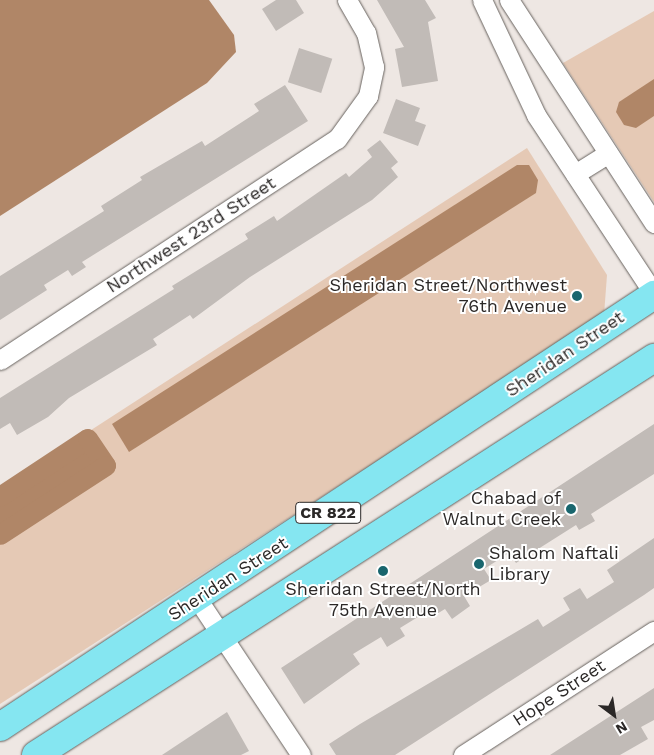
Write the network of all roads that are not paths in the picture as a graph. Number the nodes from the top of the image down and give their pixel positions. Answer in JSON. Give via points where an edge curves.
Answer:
{"nodes":[{"id":1,"x":347,"y":0,"type":"edge"},
{"id":2,"x":482,"y":0,"type":"edge"},
{"id":3,"x":509,"y":0,"type":"edge"},
{"id":4,"x":608,"y":153,"type":"junction"},
{"id":5,"x":575,"y":174,"type":"junction"},
{"id":6,"x":654,"y":224,"type":"edge"},
{"id":7,"x":654,"y":295,"type":"edge"},
{"id":8,"x":654,"y":358,"type":"edge"},
{"id":9,"x":0,"y":360,"type":"edge"},
{"id":10,"x":198,"y":600,"type":"junction"},
{"id":11,"x":654,"y":631,"type":"edge"},
{"id":12,"x":222,"y":634,"type":"junction"},
{"id":13,"x":0,"y":727,"type":"edge"},
{"id":14,"x":36,"y":755,"type":"edge"},
{"id":15,"x":301,"y":755,"type":"edge"},
{"id":16,"x":463,"y":755,"type":"edge"}],
"edges":[{"from":1,"to":9,"type":"street","name":"Northwest 23rd Street","via":[[366,33],[374,67],[368,96],[337,139]]},
{"from":2,"to":5,"type":"street","via":[[536,114]]},
{"from":3,"to":4,"type":"street"},
{"from":4,"to":5,"type":"street"},
{"from":4,"to":6,"type":"street"},
{"from":5,"to":7,"type":"street"},
{"from":7,"to":10,"type":"main road","name":"Sheridan Street","number":"CR 822"},
{"from":8,"to":12,"type":"main road","number":"CR 822"},
{"from":10,"to":12,"type":"street"},
{"from":10,"to":13,"type":"main road","name":"Sheridan Street","number":"CR 822"},
{"from":11,"to":16,"type":"street","name":"Hope Street"},
{"from":12,"to":14,"type":"main road","number":"CR 822"},
{"from":12,"to":15,"type":"street"}]}
